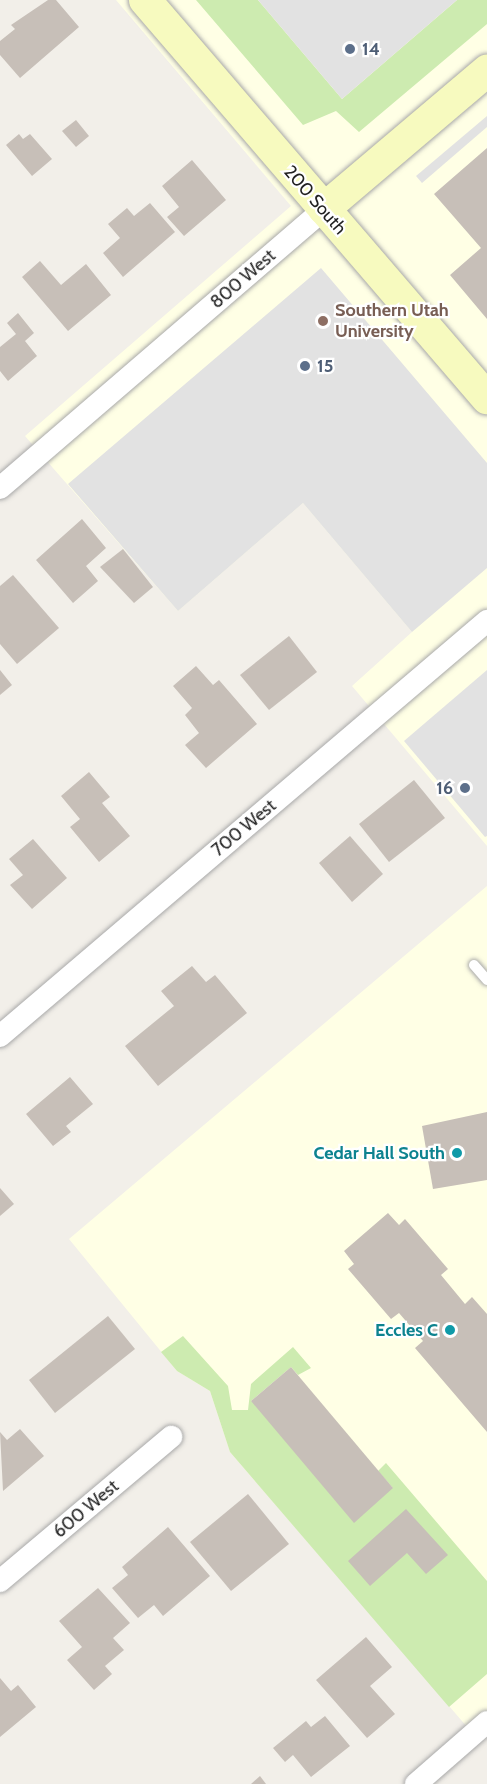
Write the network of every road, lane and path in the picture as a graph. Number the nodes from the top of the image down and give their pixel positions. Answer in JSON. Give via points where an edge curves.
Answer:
{"nodes":[{"id":1,"x":144,"y":0,"type":"edge"},
{"id":2,"x":487,"y":71,"type":"edge"},
{"id":3,"x":324,"y":209,"type":"junction"},
{"id":4,"x":487,"y":398,"type":"edge"},
{"id":5,"x":0,"y":488,"type":"edge"},
{"id":6,"x":487,"y":621,"type":"edge"},
{"id":7,"x":474,"y":965,"type":"dead end"},
{"id":8,"x":487,"y":980,"type":"edge"},
{"id":9,"x":0,"y":1036,"type":"edge"},
{"id":10,"x":171,"y":1437,"type":"dead end"},
{"id":11,"x":0,"y":1581,"type":"edge"},
{"id":12,"x":487,"y":1722,"type":"edge"},
{"id":13,"x":416,"y":1784,"type":"edge"}],
"edges":[{"from":1,"to":3,"type":"street","name":"200 South"},
{"from":2,"to":3,"type":"street","name":"800 West"},
{"from":3,"to":4,"type":"street","name":"200 South"},
{"from":3,"to":5,"type":"street","name":"800 West"},
{"from":6,"to":9,"type":"street","name":"700 West"},
{"from":7,"to":8,"type":"lane"},
{"from":10,"to":11,"type":"street","name":"600 West"},
{"from":12,"to":13,"type":"street"}]}
